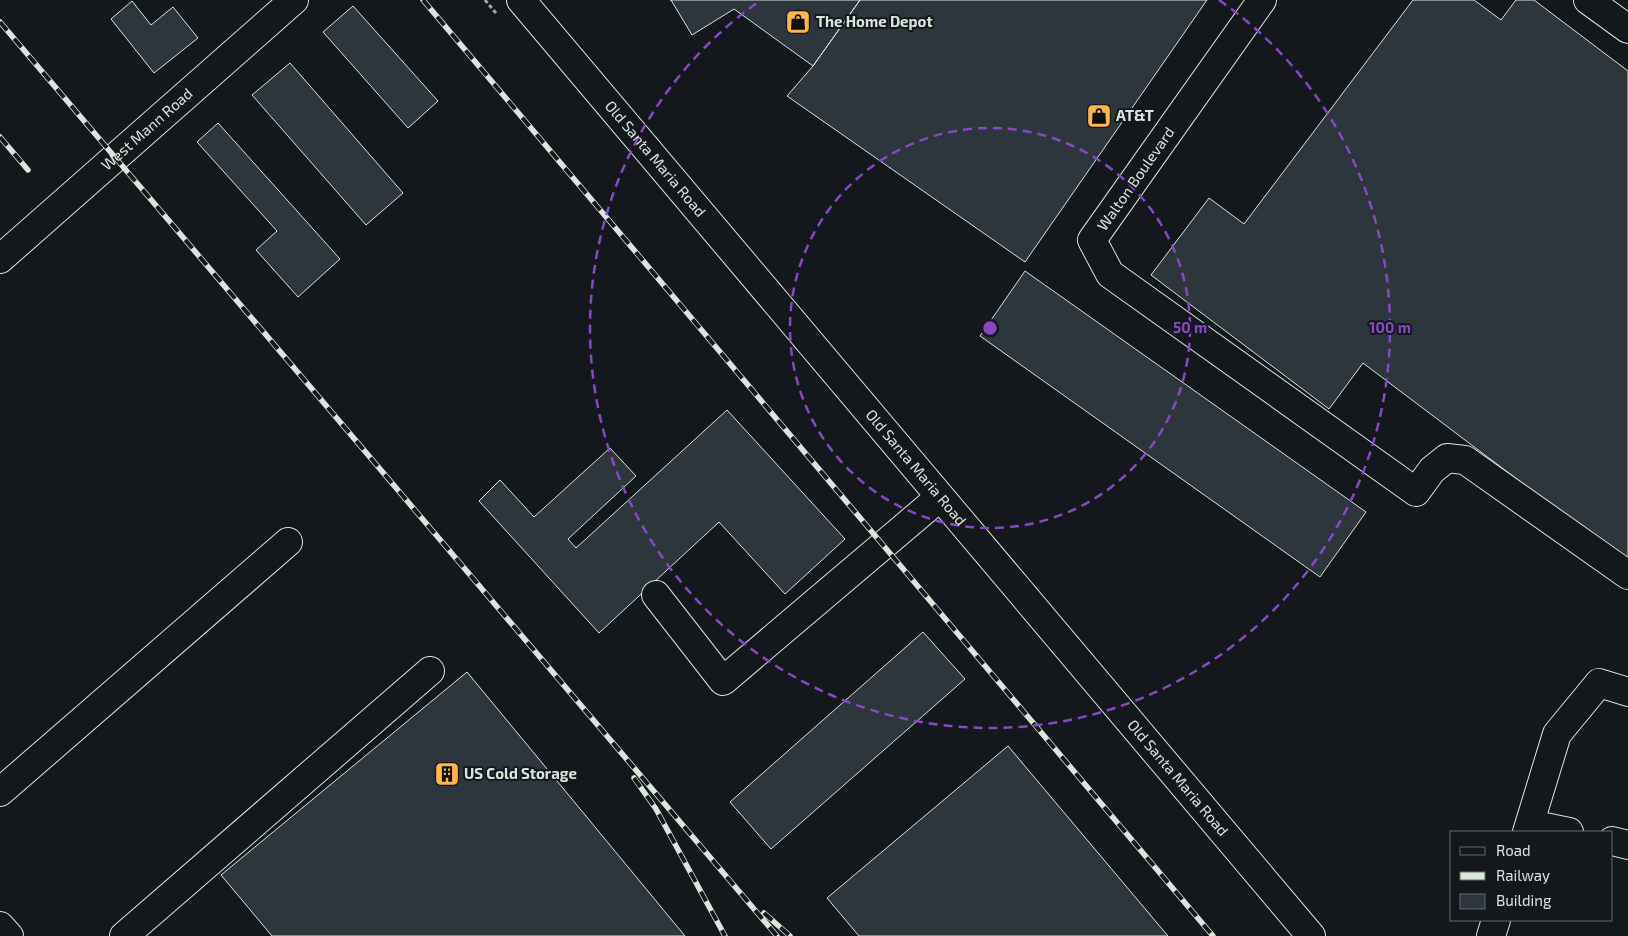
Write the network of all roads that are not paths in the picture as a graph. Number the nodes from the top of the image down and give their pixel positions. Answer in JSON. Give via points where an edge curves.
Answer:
{"nodes":[{"id":1,"x":294,"y":0,"type":"edge"},
{"id":2,"x":521,"y":0,"type":"edge"},
{"id":3,"x":1262,"y":0,"type":"edge"},
{"id":4,"x":1588,"y":0,"type":"edge"},
{"id":5,"x":1628,"y":29,"type":"edge"},
{"id":6,"x":0,"y":259,"type":"edge"},
{"id":7,"x":940,"y":497,"type":"junction"},
{"id":8,"x":288,"y":542,"type":"dead end"},
{"id":9,"x":1628,"y":575,"type":"edge"},
{"id":10,"x":656,"y":595,"type":"dead end"},
{"id":11,"x":430,"y":671,"type":"dead end"},
{"id":12,"x":1628,"y":692,"type":"edge"},
{"id":13,"x":0,"y":792,"type":"edge"},
{"id":14,"x":1528,"y":828,"type":"edge"},
{"id":15,"x":1558,"y":831,"type":"edge"},
{"id":16,"x":1613,"y":841,"type":"edge"},
{"id":17,"x":1628,"y":845,"type":"edge"},
{"id":18,"x":1496,"y":921,"type":"edge"},
{"id":19,"x":0,"y":926,"type":"edge"},
{"id":20,"x":9,"y":936,"type":"edge"},
{"id":21,"x":124,"y":936,"type":"edge"},
{"id":22,"x":1311,"y":936,"type":"edge"},
{"id":23,"x":1491,"y":936,"type":"edge"}],
"edges":[{"from":1,"to":6,"type":"main road","name":"West Mann Road"},
{"from":2,"to":7,"type":"main road","name":"Old Santa Maria Road"},
{"from":3,"to":9,"type":"main road","name":"Walton Boulevard","via":[[1092,240],[1110,274],[1416,492],[1432,470],[1447,458],[1465,460]]},
{"from":4,"to":5,"type":"main road"},
{"from":7,"to":10,"type":"main road","via":[[723,681]]},
{"from":7,"to":22,"type":"main road","name":"Old Santa Maria Road"},
{"from":8,"to":13,"type":"main road"},
{"from":11,"to":21,"type":"main road"},
{"from":12,"to":14,"type":"main road","via":[[1598,683],[1557,734]]},
{"from":14,"to":15,"type":"main road"},
{"from":16,"to":17,"type":"main road"},
{"from":18,"to":23,"type":"main road"},
{"from":19,"to":20,"type":"main road"}]}
